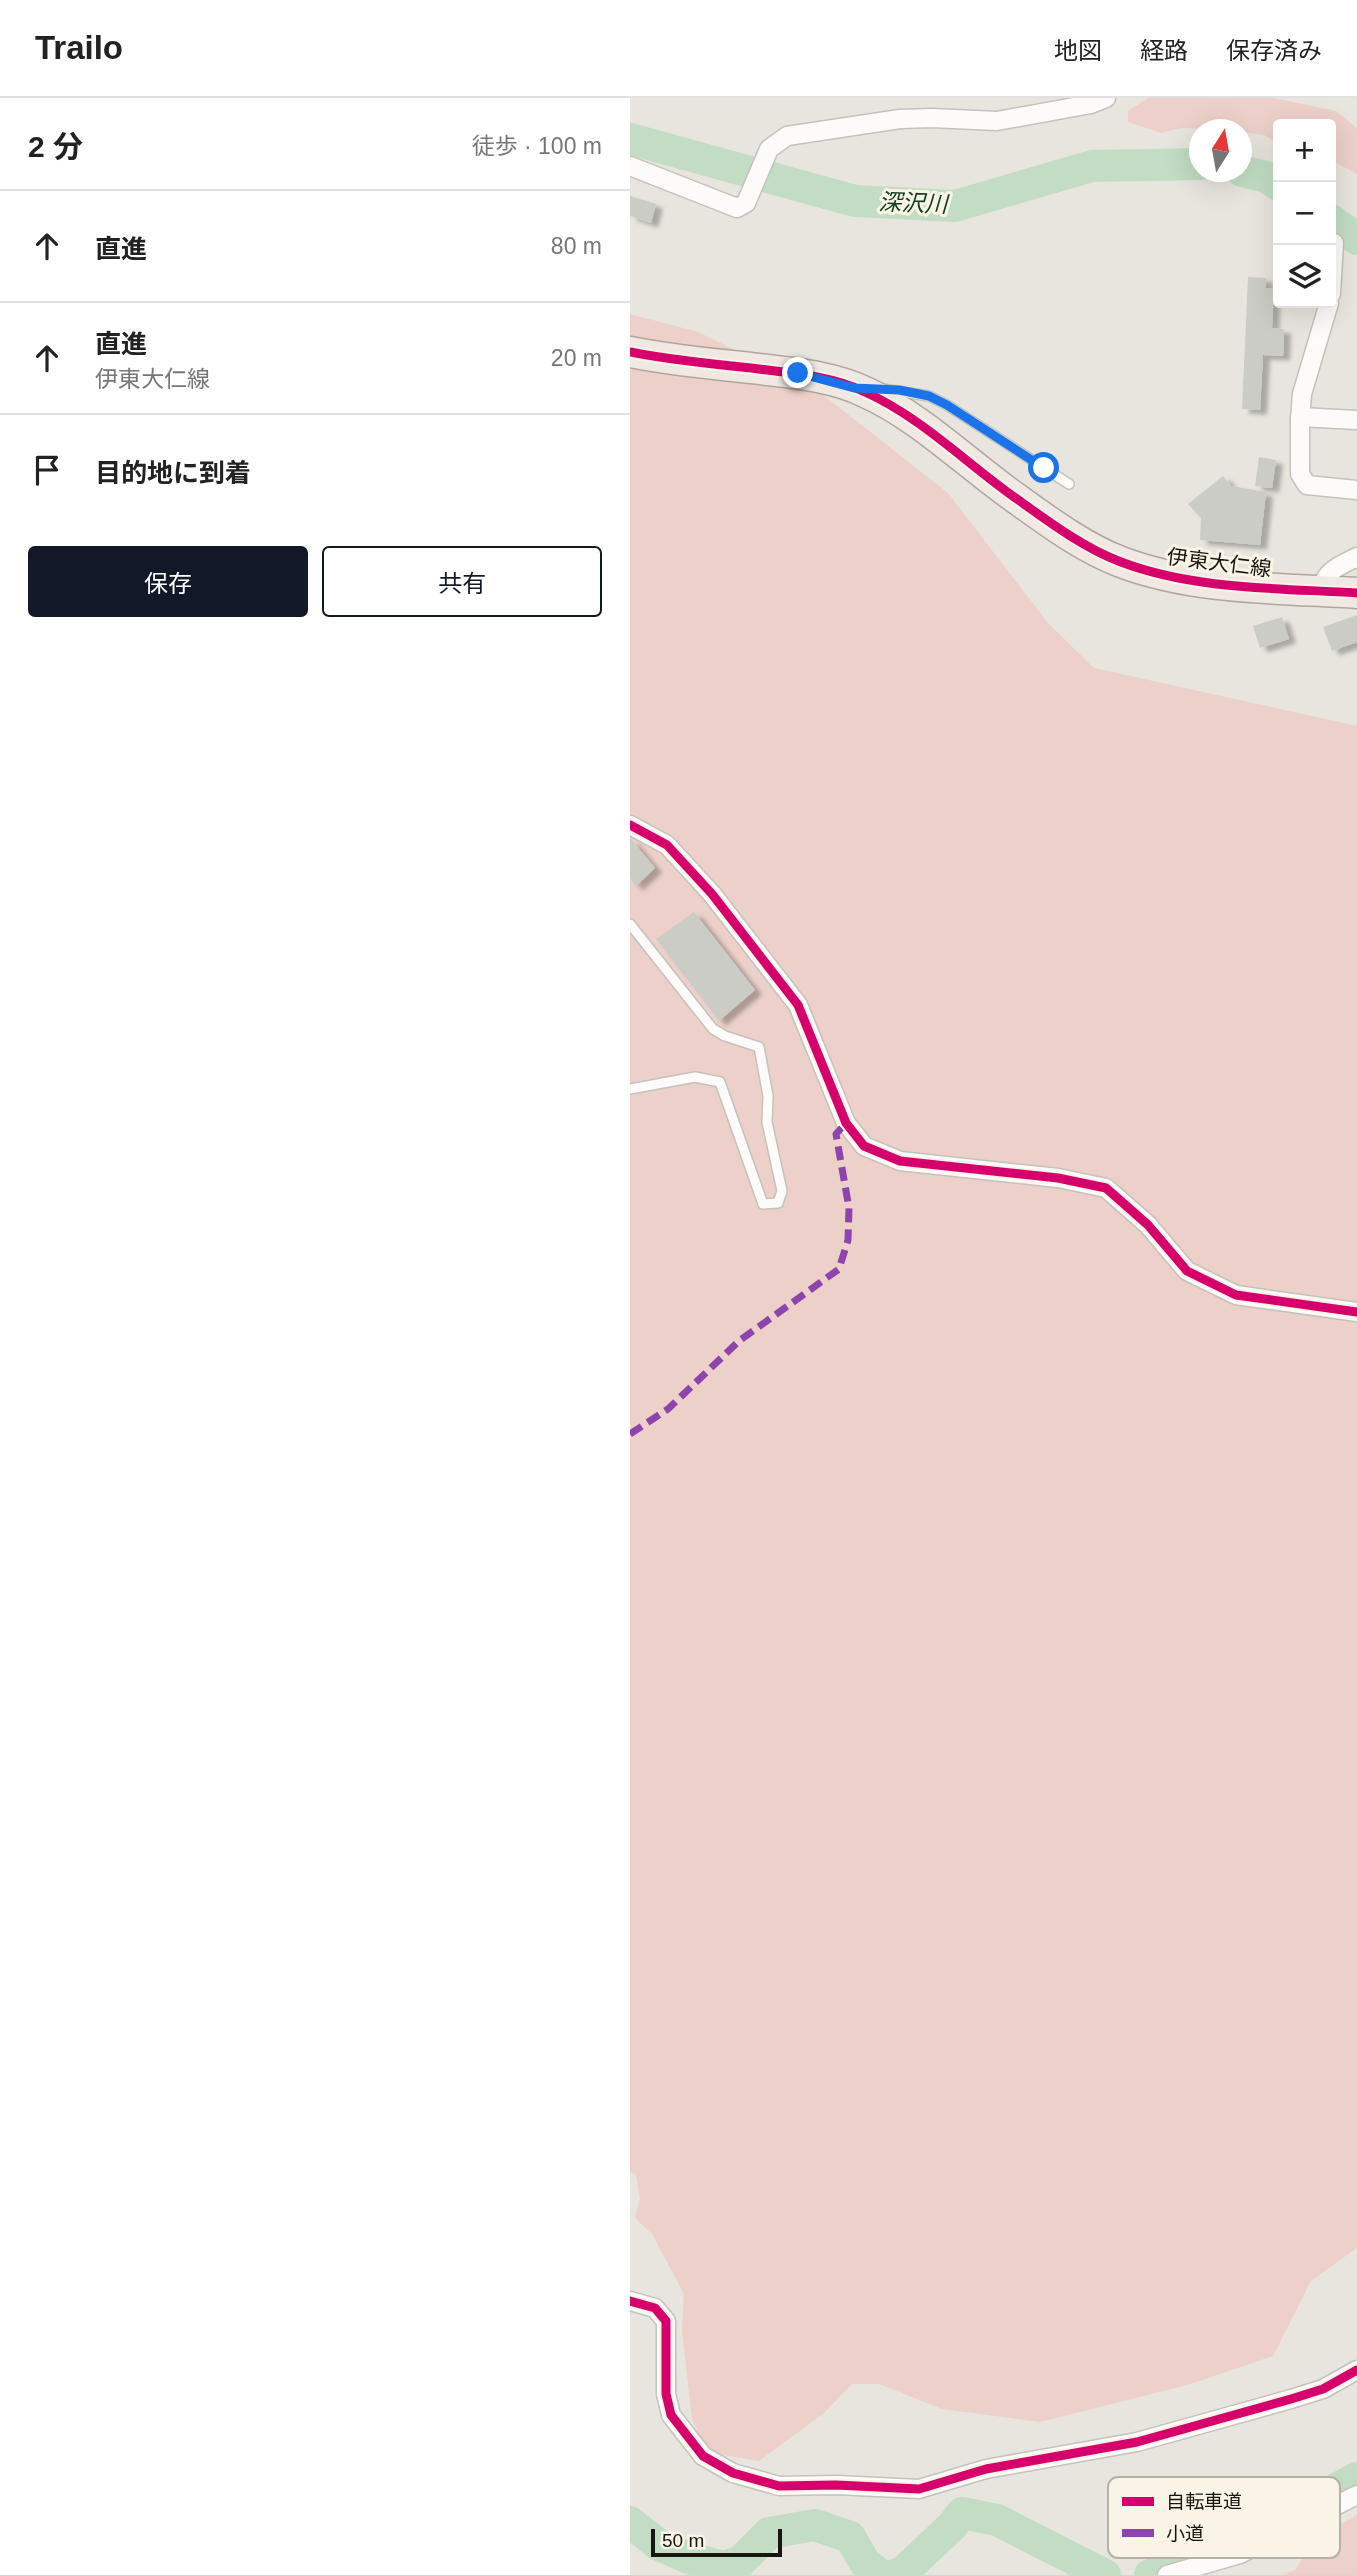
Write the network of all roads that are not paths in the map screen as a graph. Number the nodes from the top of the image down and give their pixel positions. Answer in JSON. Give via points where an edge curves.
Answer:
{"nodes":[{"id":1,"x":1052,"y":98,"type":"edge"},
{"id":2,"x":1106,"y":98,"type":"edge"},
{"id":3,"x":1071,"y":108,"type":"junction"},
{"id":4,"x":630,"y":166,"type":"edge"},
{"id":5,"x":1327,"y":308,"type":"edge"},
{"id":6,"x":630,"y":352,"type":"edge"},
{"id":7,"x":854,"y":388,"type":"junction"},
{"id":8,"x":1300,"y":417,"type":"junction"},
{"id":9,"x":1357,"y":421,"type":"edge"},
{"id":10,"x":1069,"y":484,"type":"dead end"},
{"id":11,"x":1357,"y":490,"type":"edge"},
{"id":12,"x":1357,"y":557,"type":"edge"},
{"id":13,"x":1319,"y":591,"type":"junction"},
{"id":14,"x":1357,"y":593,"type":"edge"},
{"id":15,"x":630,"y":825,"type":"edge"},
{"id":16,"x":630,"y":925,"type":"edge"},
{"id":17,"x":630,"y":1089,"type":"edge"},
{"id":18,"x":1357,"y":1312,"type":"edge"},
{"id":19,"x":630,"y":2301,"type":"edge"},
{"id":20,"x":1357,"y":2370,"type":"edge"},
{"id":21,"x":1357,"y":2495,"type":"edge"},
{"id":22,"x":1340,"y":2504,"type":"edge"},
{"id":23,"x":1226,"y":2558,"type":"edge"},
{"id":24,"x":1167,"y":2575,"type":"edge"}],
"edges":[{"from":1,"to":3,"type":"street"},
{"from":2,"to":3,"type":"street"},
{"from":3,"to":4,"type":"street","via":[[997,121],[900,120],[787,136],[769,149],[746,204],[737,208]]},
{"from":5,"to":8,"type":"street","via":[[1308,369]]},
{"from":6,"to":7,"type":"main road","name":"伊東大仁線","via":[[798,373]]},
{"from":7,"to":10,"type":"lane","via":[[929,396]]},
{"from":7,"to":13,"type":"main road","name":"伊東大仁線","via":[[904,413],[1016,499],[1119,561],[1177,579]]},
{"from":8,"to":9,"type":"street"},
{"from":8,"to":11,"type":"street","via":[[1303,481]]},
{"from":12,"to":13,"type":"street","via":[[1331,570]]},
{"from":13,"to":14,"type":"main road","name":"伊東大仁線"},
{"from":15,"to":18,"type":"street","via":[[667,845],[712,894],[798,1006],[846,1123],[864,1146],[900,1161],[1058,1178],[1107,1188],[1148,1225],[1187,1271],[1236,1295]]},
{"from":16,"to":17,"type":"lane","via":[[713,1029],[759,1047],[768,1096],[767,1122],[782,1191],[778,1203],[762,1204],[720,1082],[695,1077]]},
{"from":19,"to":20,"type":"street","via":[[655,2308],[666,2321],[666,2394],[671,2415],[703,2456],[733,2473],[779,2486],[919,2489],[986,2469],[1137,2442],[1302,2396]]},
{"from":21,"to":22,"type":"street"},
{"from":23,"to":24,"type":"street"}]}
